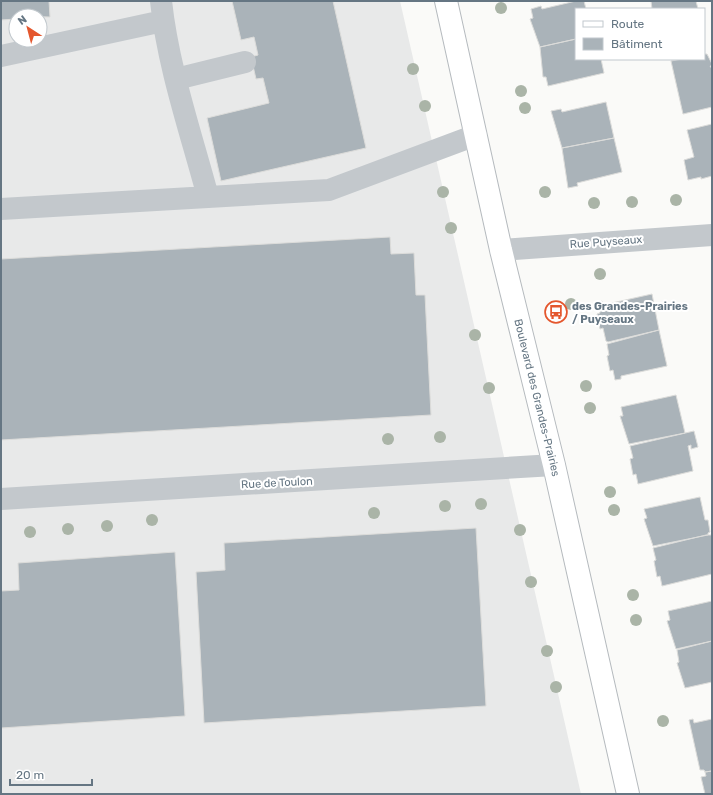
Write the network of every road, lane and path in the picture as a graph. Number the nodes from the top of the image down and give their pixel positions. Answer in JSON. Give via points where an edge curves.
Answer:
{"nodes":[{"id":1,"x":446,"y":1,"type":"edge"},
{"id":2,"x":162,"y":11,"type":"edge"},
{"id":3,"x":1,"y":56,"type":"edge"},
{"id":4,"x":245,"y":62,"type":"dead end"},
{"id":5,"x":176,"y":79,"type":"junction"},
{"id":6,"x":476,"y":135,"type":"junction"},
{"id":7,"x":208,"y":197,"type":"junction"},
{"id":8,"x":1,"y":209,"type":"edge"},
{"id":9,"x":712,"y":235,"type":"edge"},
{"id":10,"x":501,"y":250,"type":"junction"},
{"id":11,"x":554,"y":465,"type":"junction"},
{"id":12,"x":1,"y":499,"type":"edge"},
{"id":13,"x":628,"y":794,"type":"edge"}],
"edges":[{"from":1,"to":6,"type":"main road","name":"Boulevard des Grandes-Prairies"},
{"from":2,"to":3,"type":"street"},
{"from":2,"to":5,"type":"street"},
{"from":4,"to":5,"type":"street"},
{"from":5,"to":7,"type":"street"},
{"from":6,"to":7,"type":"street","via":[[329,190]]},
{"from":6,"to":10,"type":"main road","name":"Boulevard des Grandes-Prairies"},
{"from":7,"to":8,"type":"street"},
{"from":9,"to":10,"type":"street","name":"Rue Puyseaux"},
{"from":10,"to":11,"type":"main road","name":"Boulevard des Grandes-Prairies"},
{"from":11,"to":12,"type":"street","name":"Rue de Toulon"},
{"from":11,"to":13,"type":"main road","name":"Boulevard des Grandes-Prairies"}]}
